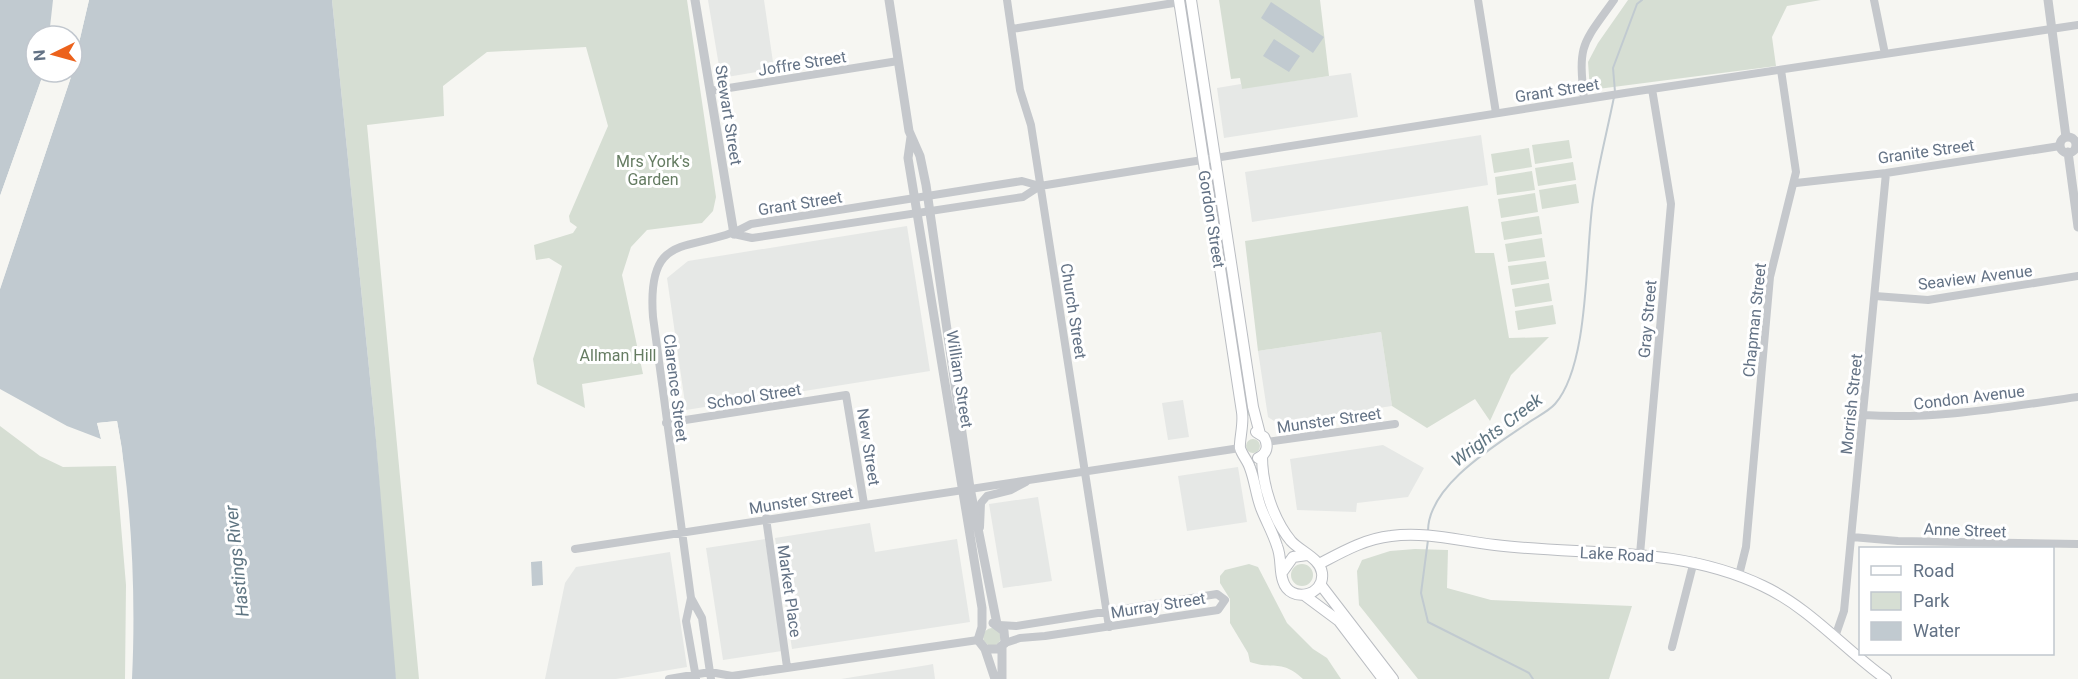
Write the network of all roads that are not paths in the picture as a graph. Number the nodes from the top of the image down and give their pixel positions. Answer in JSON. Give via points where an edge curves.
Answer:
{"nodes":[{"id":1,"x":695,"y":0,"type":"edge"},
{"id":2,"x":890,"y":0,"type":"edge"},
{"id":3,"x":1007,"y":0,"type":"edge"},
{"id":4,"x":1478,"y":0,"type":"edge"},
{"id":5,"x":1614,"y":0,"type":"edge"},
{"id":6,"x":1874,"y":0,"type":"edge"},
{"id":7,"x":2048,"y":0,"type":"edge"},
{"id":8,"x":1183,"y":1,"type":"edge"},
{"id":9,"x":2078,"y":25,"type":"edge"},
{"id":10,"x":1012,"y":29,"type":"junction"},
{"id":11,"x":2052,"y":29,"type":"junction"},
{"id":12,"x":1885,"y":54,"type":"junction"},
{"id":13,"x":898,"y":61,"type":"junction"},
{"id":14,"x":1781,"y":70,"type":"junction"},
{"id":15,"x":1652,"y":88,"type":"junction"},
{"id":16,"x":710,"y":91,"type":"junction"},
{"id":17,"x":1584,"y":99,"type":"junction"},
{"id":18,"x":1496,"y":113,"type":"junction"},
{"id":19,"x":911,"y":137,"type":"junction"},
{"id":20,"x":2067,"y":137,"type":"junction"},
{"id":21,"x":2077,"y":143,"type":"edge"},
{"id":22,"x":2064,"y":149,"type":"junction"},
{"id":23,"x":1216,"y":158,"type":"junction"},
{"id":24,"x":1203,"y":160,"type":"junction"},
{"id":25,"x":1886,"y":173,"type":"junction"},
{"id":26,"x":1796,"y":183,"type":"junction"},
{"id":27,"x":1040,"y":186,"type":"junction"},
{"id":28,"x":927,"y":197,"type":"junction"},
{"id":29,"x":915,"y":199,"type":"junction"},
{"id":30,"x":930,"y":212,"type":"junction"},
{"id":31,"x":918,"y":214,"type":"junction"},
{"id":32,"x":2078,"y":227,"type":"edge"},
{"id":33,"x":734,"y":234,"type":"junction"},
{"id":34,"x":2078,"y":276,"type":"edge"},
{"id":35,"x":1875,"y":296,"type":"junction"},
{"id":36,"x":846,"y":395,"type":"joint"},
{"id":37,"x":2078,"y":397,"type":"edge"},
{"id":38,"x":1864,"y":415,"type":"junction"},
{"id":39,"x":666,"y":423,"type":"junction"},
{"id":40,"x":1395,"y":424,"type":"dead end"},
{"id":41,"x":1263,"y":438,"type":"junction"},
{"id":42,"x":1243,"y":447,"type":"junction"},
{"id":43,"x":1262,"y":456,"type":"junction"},
{"id":44,"x":1084,"y":471,"type":"junction"},
{"id":45,"x":1032,"y":479,"type":"junction"},
{"id":46,"x":967,"y":489,"type":"junction"},
{"id":47,"x":864,"y":504,"type":"junction"},
{"id":48,"x":766,"y":518,"type":"junction"},
{"id":49,"x":979,"y":531,"type":"junction"},
{"id":50,"x":682,"y":532,"type":"junction"},
{"id":51,"x":1852,"y":537,"type":"junction"},
{"id":52,"x":2078,"y":544,"type":"edge"},
{"id":53,"x":575,"y":549,"type":"dead end"},
{"id":54,"x":1640,"y":554,"type":"junction"},
{"id":55,"x":1307,"y":555,"type":"junction"},
{"id":56,"x":1694,"y":561,"type":"junction"},
{"id":57,"x":1319,"y":564,"type":"junction"},
{"id":58,"x":1282,"y":574,"type":"junction"},
{"id":59,"x":1739,"y":575,"type":"junction"},
{"id":60,"x":1320,"y":584,"type":"junction"},
{"id":61,"x":1304,"y":595,"type":"junction"},
{"id":62,"x":691,"y":598,"type":"junction"},
{"id":63,"x":1107,"y":611,"type":"junction"},
{"id":64,"x":998,"y":625,"type":"junction"},
{"id":65,"x":982,"y":627,"type":"junction"},
{"id":66,"x":1109,"y":627,"type":"junction"},
{"id":67,"x":1835,"y":637,"type":"junction"},
{"id":68,"x":978,"y":640,"type":"junction"},
{"id":69,"x":1003,"y":645,"type":"junction"},
{"id":70,"x":1672,"y":647,"type":"dead end"},
{"id":71,"x":985,"y":649,"type":"junction"},
{"id":72,"x":787,"y":667,"type":"junction"},
{"id":73,"x":711,"y":676,"type":"edge"},
{"id":74,"x":696,"y":677,"type":"edge"},
{"id":75,"x":729,"y":678,"type":"edge"},
{"id":76,"x":669,"y":679,"type":"edge"},
{"id":77,"x":995,"y":679,"type":"edge"},
{"id":78,"x":1002,"y":679,"type":"edge"},
{"id":79,"x":1383,"y":679,"type":"edge"},
{"id":80,"x":1393,"y":679,"type":"edge"},
{"id":81,"x":1886,"y":679,"type":"edge"}],
"edges":[{"from":1,"to":16,"type":"street","name":"Stewart Street"},
{"from":2,"to":13,"type":"street","name":"William Street"},
{"from":3,"to":10,"type":"street","name":"Church Street"},
{"from":4,"to":18,"type":"street"},
{"from":5,"to":17,"type":"street","via":[[1582,47]]},
{"from":6,"to":12,"type":"street"},
{"from":7,"to":11,"type":"street"},
{"from":8,"to":10,"type":"street"},
{"from":8,"to":23,"type":"main road","name":"Gordon Street"},
{"from":8,"to":24,"type":"main road","name":"Gordon Street"},
{"from":9,"to":11,"type":"street","name":"Grant Street"},
{"from":10,"to":27,"type":"street","name":"Church Street"},
{"from":11,"to":12,"type":"street","name":"Grant Street"},
{"from":11,"to":20,"type":"street"},
{"from":12,"to":14,"type":"street","name":"Grant Street"},
{"from":13,"to":16,"type":"street","name":"Joffre Street"},
{"from":13,"to":19,"type":"street","name":"William Street"},
{"from":14,"to":15,"type":"street","name":"Grant Street"},
{"from":14,"to":26,"type":"street","name":"Chapman Street"},
{"from":15,"to":17,"type":"street","name":"Grant Street"},
{"from":15,"to":54,"type":"street","name":"Gray Street","via":[[1671,204]]},
{"from":16,"to":33,"type":"street","name":"Stewart Street"},
{"from":17,"to":18,"type":"street","name":"Grant Street"},
{"from":18,"to":23,"type":"street","name":"Grant Street"},
{"from":19,"to":28,"type":"street","name":"William Street","via":[[920,156]]},
{"from":19,"to":29,"type":"street","name":"William Street","via":[[908,158]]},
{"from":20,"to":21,"type":"street"},
{"from":20,"to":22,"type":"street","via":[[2062,139]]},
{"from":21,"to":22,"type":"street","via":[[2073,151]]},
{"from":22,"to":25,"type":"street","name":"Granite Street"},
{"from":22,"to":32,"type":"street"},
{"from":23,"to":24,"type":"street","name":"Grant Street"},
{"from":23,"to":41,"type":"main road","name":"Gordon Street","via":[[1253,407]]},
{"from":24,"to":27,"type":"street","name":"Grant Street"},
{"from":24,"to":42,"type":"main road","name":"Gordon Street","via":[[1242,412]]},
{"from":25,"to":26,"type":"street","name":"Granite Street"},
{"from":25,"to":35,"type":"street","name":"Morrish Street"},
{"from":26,"to":59,"type":"street","name":"Chapman Street","via":[[1770,277],[1746,547]]},
{"from":27,"to":28,"type":"street","name":"Grant Street","via":[[1022,181]]},
{"from":27,"to":30,"type":"street","name":"Grant Street","via":[[1023,197]]},
{"from":27,"to":44,"type":"street","name":"Church Street"},
{"from":28,"to":29,"type":"street","name":"Grant Street"},
{"from":28,"to":30,"type":"street","name":"William Street"},
{"from":29,"to":31,"type":"street","name":"William Street"},
{"from":29,"to":33,"type":"street","name":"Grant Street","via":[[751,224]]},
{"from":30,"to":31,"type":"street","name":"Grant Street"},
{"from":30,"to":46,"type":"street","name":"William Street"},
{"from":31,"to":33,"type":"street","name":"Grant Street","via":[[752,238]]},
{"from":31,"to":46,"type":"street","name":"William Street"},
{"from":33,"to":39,"type":"street","name":"Clarence Street","via":[[684,244],[668,253],[657,269],[652,299]]},
{"from":34,"to":35,"type":"street","name":"Seaview Avenue","via":[[1928,300]]},
{"from":35,"to":38,"type":"street","name":"Morrish Street"},
{"from":36,"to":39,"type":"street","name":"School Street"},
{"from":36,"to":47,"type":"street","name":"New Street"},
{"from":37,"to":38,"type":"street","name":"Condon Avenue","via":[[1939,416]]},
{"from":38,"to":51,"type":"street","name":"Morrish Street"},
{"from":39,"to":50,"type":"street","name":"Clarence Street"},
{"from":40,"to":41,"type":"street","name":"Munster Street"},
{"from":41,"to":42,"type":"main road","via":[[1250,432]]},
{"from":41,"to":43,"type":"main road"},
{"from":42,"to":43,"type":"main road","via":[[1253,459]]},
{"from":42,"to":44,"type":"street","name":"Munster Street"},
{"from":42,"to":58,"type":"main road","name":"Gordon Street","via":[[1281,557]]},
{"from":43,"to":55,"type":"main road","via":[[1276,517]]},
{"from":44,"to":45,"type":"street","name":"Munster Street"},
{"from":44,"to":63,"type":"street","name":"Church Street"},
{"from":45,"to":46,"type":"street","name":"Munster Street"},
{"from":45,"to":49,"type":"street","name":"Munster Street","via":[[1011,490],[987,495],[981,503]]},
{"from":46,"to":47,"type":"street","name":"Munster Street"},
{"from":46,"to":49,"type":"street","name":"William Street"},
{"from":46,"to":65,"type":"street","name":"William Street"},
{"from":47,"to":48,"type":"street","name":"Munster Street"},
{"from":48,"to":50,"type":"street","name":"Munster Street"},
{"from":48,"to":72,"type":"street","name":"Market Place"},
{"from":49,"to":64,"type":"street","name":"William Street"},
{"from":50,"to":53,"type":"street","name":"Munster Street"},
{"from":50,"to":62,"type":"street","name":"Clarence Street"},
{"from":51,"to":52,"type":"street","name":"Anne Street","via":[[1909,542]]},
{"from":51,"to":67,"type":"street","name":"Morrish Street","via":[[1842,621]]},
{"from":54,"to":56,"type":"main road","name":"Lake Road"},
{"from":54,"to":57,"type":"main road","name":"Lake Road","via":[[1534,549],[1394,535],[1365,542]]},
{"from":55,"to":57,"type":"main road"},
{"from":55,"to":58,"type":"main road","via":[[1287,561]]},
{"from":56,"to":59,"type":"main road","name":"Lake Road"},
{"from":56,"to":70,"type":"street"},
{"from":57,"to":60,"type":"main road"},
{"from":58,"to":61,"type":"main road","via":[[1286,587]]},
{"from":59,"to":67,"type":"main road","name":"Lake Road","via":[[1789,600]]},
{"from":60,"to":61,"type":"main road","via":[[1311,594]]},
{"from":60,"to":80,"type":"main road"},
{"from":61,"to":79,"type":"main road","via":[[1339,621]]},
{"from":62,"to":73,"type":"street","name":"Clarence Street","via":[[702,618]]},
{"from":62,"to":74,"type":"street","name":"Clarence Street","via":[[687,621]]},
{"from":63,"to":64,"type":"street","name":"Murray Street","via":[[1016,626]]},
{"from":63,"to":66,"type":"street","name":"Church Street"},
{"from":63,"to":66,"type":"street","name":"Murray Street","via":[[1217,594],[1225,600],[1218,610]]},
{"from":64,"to":65,"type":"street"},
{"from":64,"to":69,"type":"street","name":"William Street","via":[[1006,635]]},
{"from":65,"to":68,"type":"street","name":"William Street"},
{"from":66,"to":69,"type":"street","name":"Murray Street","via":[[1020,638]]},
{"from":67,"to":81,"type":"main road","name":"Lake Road"},
{"from":68,"to":71,"type":"street"},
{"from":68,"to":72,"type":"street"},
{"from":69,"to":71,"type":"street","via":[[994,651]]},
{"from":69,"to":78,"type":"street","name":"William Street"},
{"from":71,"to":77,"type":"street"},
{"from":72,"to":75,"type":"street"},
{"from":73,"to":74,"type":"street"},
{"from":73,"to":75,"type":"street"},
{"from":74,"to":76,"type":"street"}]}
